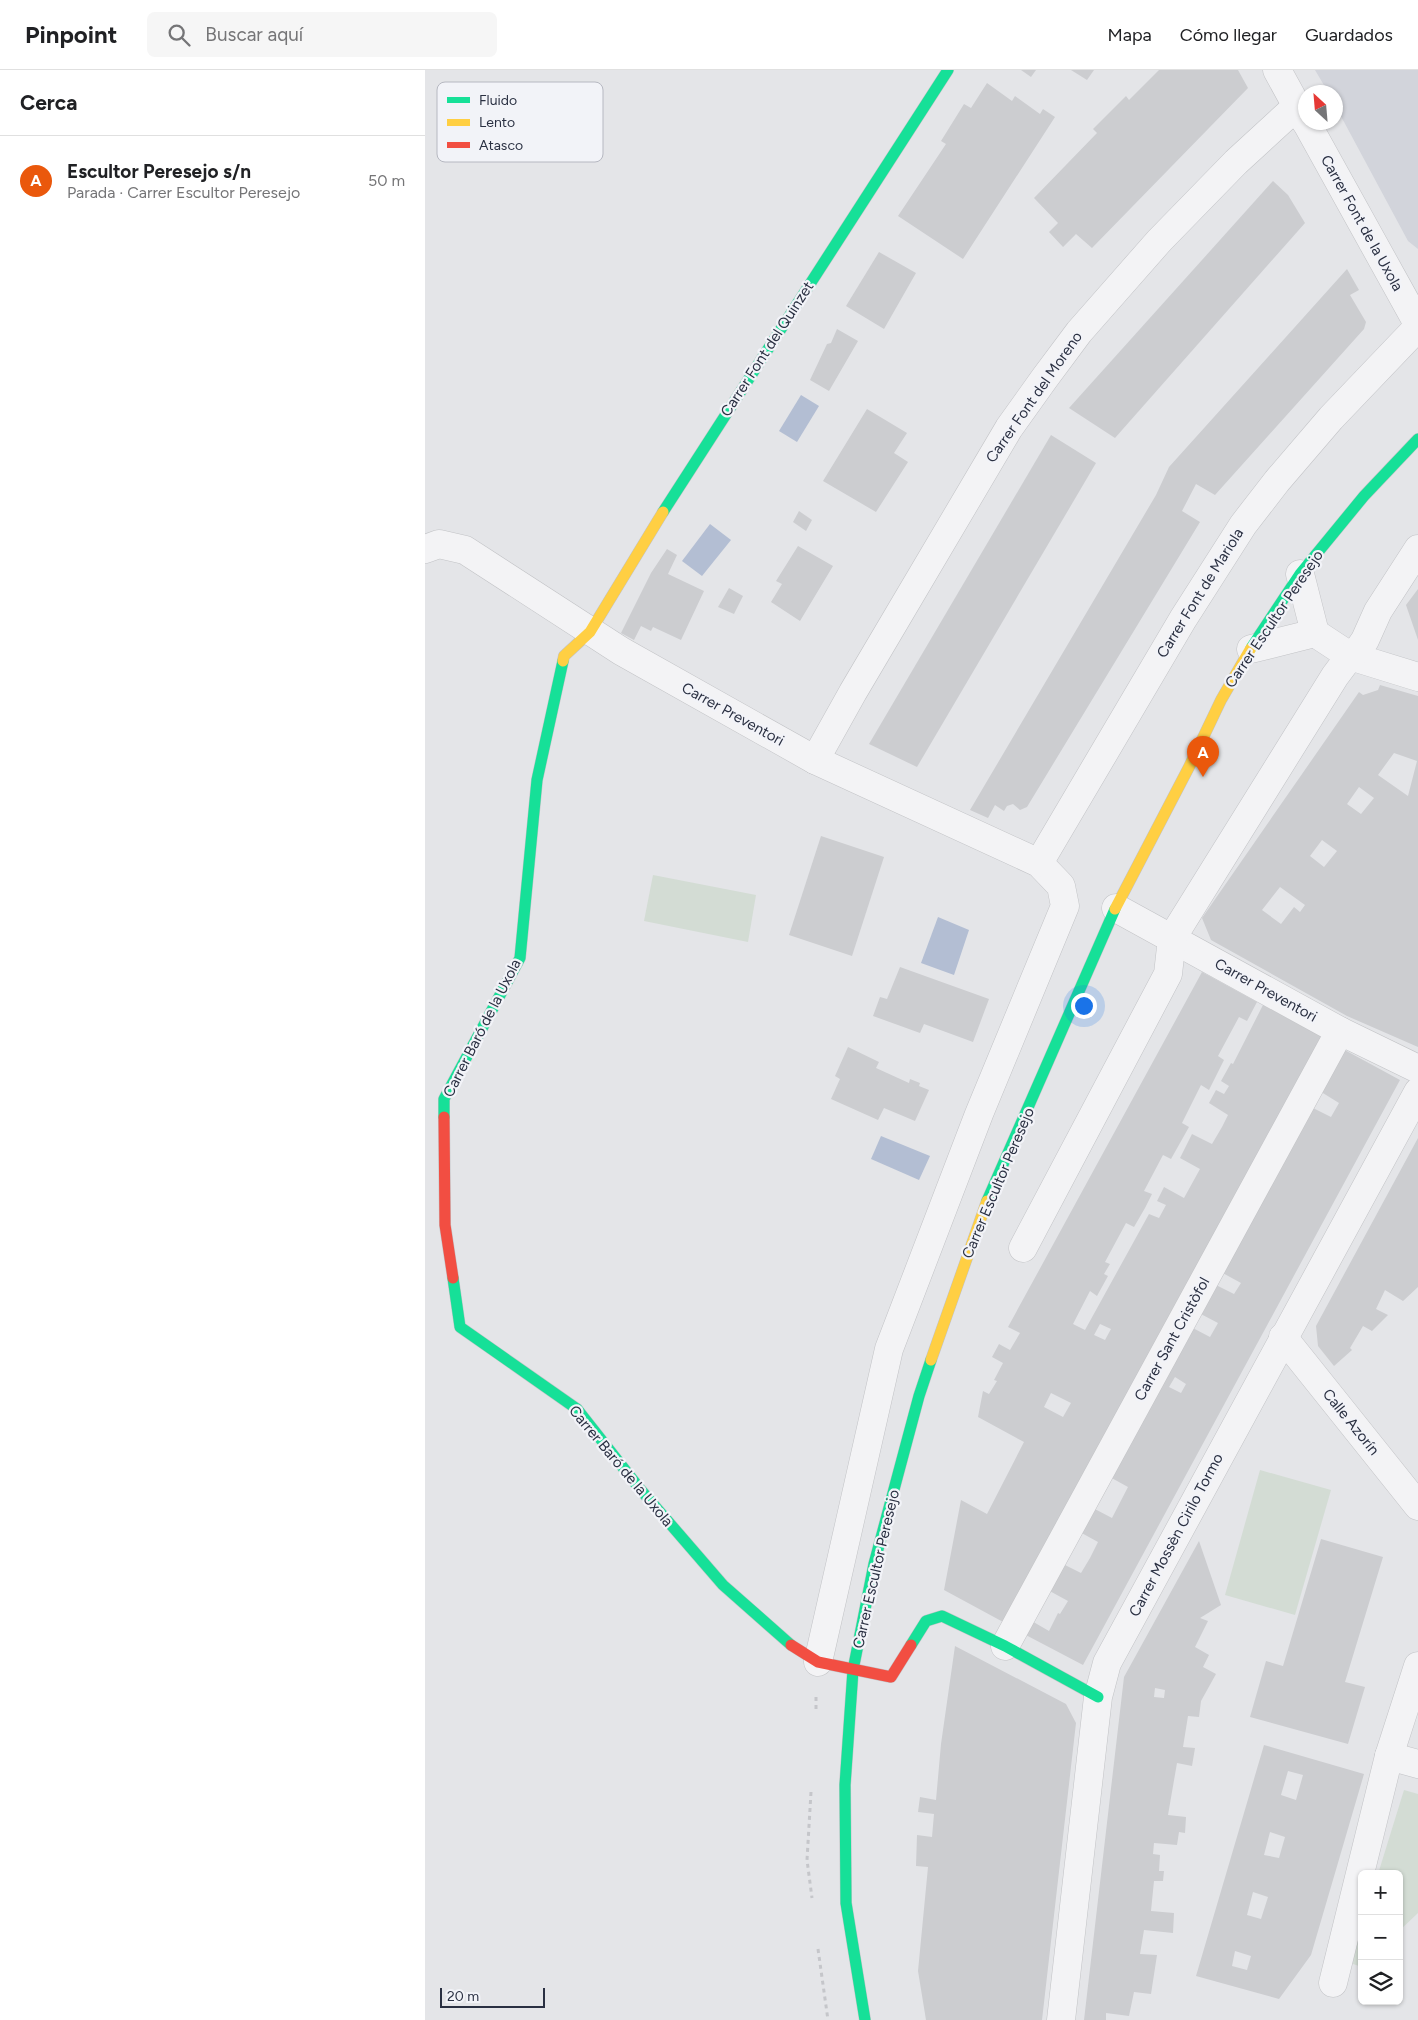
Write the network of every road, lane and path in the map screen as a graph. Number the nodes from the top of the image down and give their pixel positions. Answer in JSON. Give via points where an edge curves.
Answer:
{"nodes":[{"id":1,"x":949,"y":70,"type":"edge"},
{"id":2,"x":1277,"y":70,"type":"edge"},
{"id":3,"x":1298,"y":107,"type":"edge"},
{"id":4,"x":1298,"y":119,"type":"edge"},
{"id":5,"x":1311,"y":130,"type":"edge"},
{"id":6,"x":1418,"y":326,"type":"edge"},
{"id":7,"x":1418,"y":439,"type":"edge"},
{"id":8,"x":432,"y":546,"type":"edge"},
{"id":9,"x":1418,"y":549,"type":"edge"},
{"id":10,"x":1301,"y":574,"type":"junction"},
{"id":11,"x":590,"y":632,"type":"junction"},
{"id":12,"x":1315,"y":633,"type":"junction"},
{"id":13,"x":1251,"y":649,"type":"junction"},
{"id":14,"x":1350,"y":656,"type":"junction"},
{"id":15,"x":1418,"y":677,"type":"edge"},
{"id":16,"x":815,"y":760,"type":"junction"},
{"id":17,"x":1039,"y":863,"type":"junction"},
{"id":18,"x":1116,"y":908,"type":"junction"},
{"id":19,"x":1173,"y":938,"type":"junction"},
{"id":20,"x":1340,"y":1031,"type":"junction"},
{"id":21,"x":1418,"y":1069,"type":"edge"},
{"id":22,"x":1418,"y":1092,"type":"edge"},
{"id":23,"x":1023,"y":1248,"type":"dead end"},
{"id":24,"x":1283,"y":1337,"type":"junction"},
{"id":25,"x":1418,"y":1506,"type":"edge"},
{"id":26,"x":1005,"y":1646,"type":"junction"},
{"id":27,"x":818,"y":1662,"type":"junction"},
{"id":28,"x":1418,"y":1666,"type":"edge"},
{"id":29,"x":853,"y":1670,"type":"junction"},
{"id":30,"x":1098,"y":1697,"type":"junction"},
{"id":31,"x":1389,"y":1756,"type":"junction"},
{"id":32,"x":1418,"y":1764,"type":"edge"},
{"id":33,"x":1333,"y":1983,"type":"dead end"},
{"id":34,"x":865,"y":2020,"type":"edge"},
{"id":35,"x":1061,"y":2020,"type":"edge"}],
"edges":[{"from":1,"to":11,"type":"street","name":"Carrer Font del Quinzet","via":[[688,471]]},
{"from":2,"to":3,"type":"street","name":"Carrer Font de la Uxola"},
{"from":4,"to":16,"type":"street","name":"Carrer Font del Moreno","via":[[1236,162],[1159,241],[1079,332],[1009,428]]},
{"from":5,"to":6,"type":"street","name":"Carrer Font de la Uxola"},
{"from":6,"to":17,"type":"street","name":"Carrer Font de Mariola","via":[[1331,418],[1243,524]]},
{"from":7,"to":10,"type":"street","name":"Carrer Escultor Peresejo","via":[[1364,496]]},
{"from":8,"to":11,"type":"street","name":"Carrer Preventori","via":[[465,550]]},
{"from":9,"to":14,"type":"street","via":[[1378,611],[1365,640]]},
{"from":10,"to":12,"type":"street"},
{"from":10,"to":13,"type":"street","name":"Carrer Escultor Peresejo"},
{"from":11,"to":16,"type":"street","name":"Carrer Preventori"},
{"from":11,"to":27,"type":"street","name":"Carrer Baró de la Uxola","via":[[564,656],[537,780],[520,958],[444,1099],[445,1225],[461,1327],[577,1409],[640,1489],[723,1585],[784,1642]]},
{"from":12,"to":13,"type":"street"},
{"from":12,"to":14,"type":"street"},
{"from":13,"to":18,"type":"street","name":"Carrer Escultor Peresejo","via":[[1221,700]]},
{"from":14,"to":15,"type":"street"},
{"from":14,"to":19,"type":"street"},
{"from":16,"to":17,"type":"street","name":"Carrer Preventori"},
{"from":17,"to":27,"type":"street","via":[[1061,886],[1065,906],[979,1114],[889,1349]]},
{"from":18,"to":19,"type":"street","name":"Carrer Preventori"},
{"from":18,"to":29,"type":"street","name":"Carrer Escultor Peresejo","via":[[981,1216],[949,1306],[919,1396],[874,1564]]},
{"from":19,"to":20,"type":"street","name":"Carrer Preventori"},
{"from":19,"to":23,"type":"street","via":[[1168,974]]},
{"from":20,"to":21,"type":"street","name":"Carrer Preventori"},
{"from":20,"to":26,"type":"street","name":"Carrer Sant Cristòfol"},
{"from":22,"to":24,"type":"street","name":"Carrer Mossèn Cirilo Tormo"},
{"from":24,"to":25,"type":"street","name":"Calle Azorín"},
{"from":24,"to":30,"type":"street","name":"Carrer Mossèn Cirilo Tormo","via":[[1107,1663]]},
{"from":26,"to":29,"type":"street","name":"Carrer Baró de la Uxola","via":[[942,1616],[926,1621],[891,1677]]},
{"from":26,"to":30,"type":"street"},
{"from":27,"to":29,"type":"street","name":"Carrer Baró de la Uxola"},
{"from":28,"to":31,"type":"street"},
{"from":29,"to":34,"type":"street","name":"Carrer Escultor Peresejo","via":[[845,1785],[846,1903]]},
{"from":30,"to":35,"type":"street","name":"Carrer Mossèn Cirilo Tormo"},
{"from":31,"to":32,"type":"street"},
{"from":31,"to":33,"type":"street"}]}
